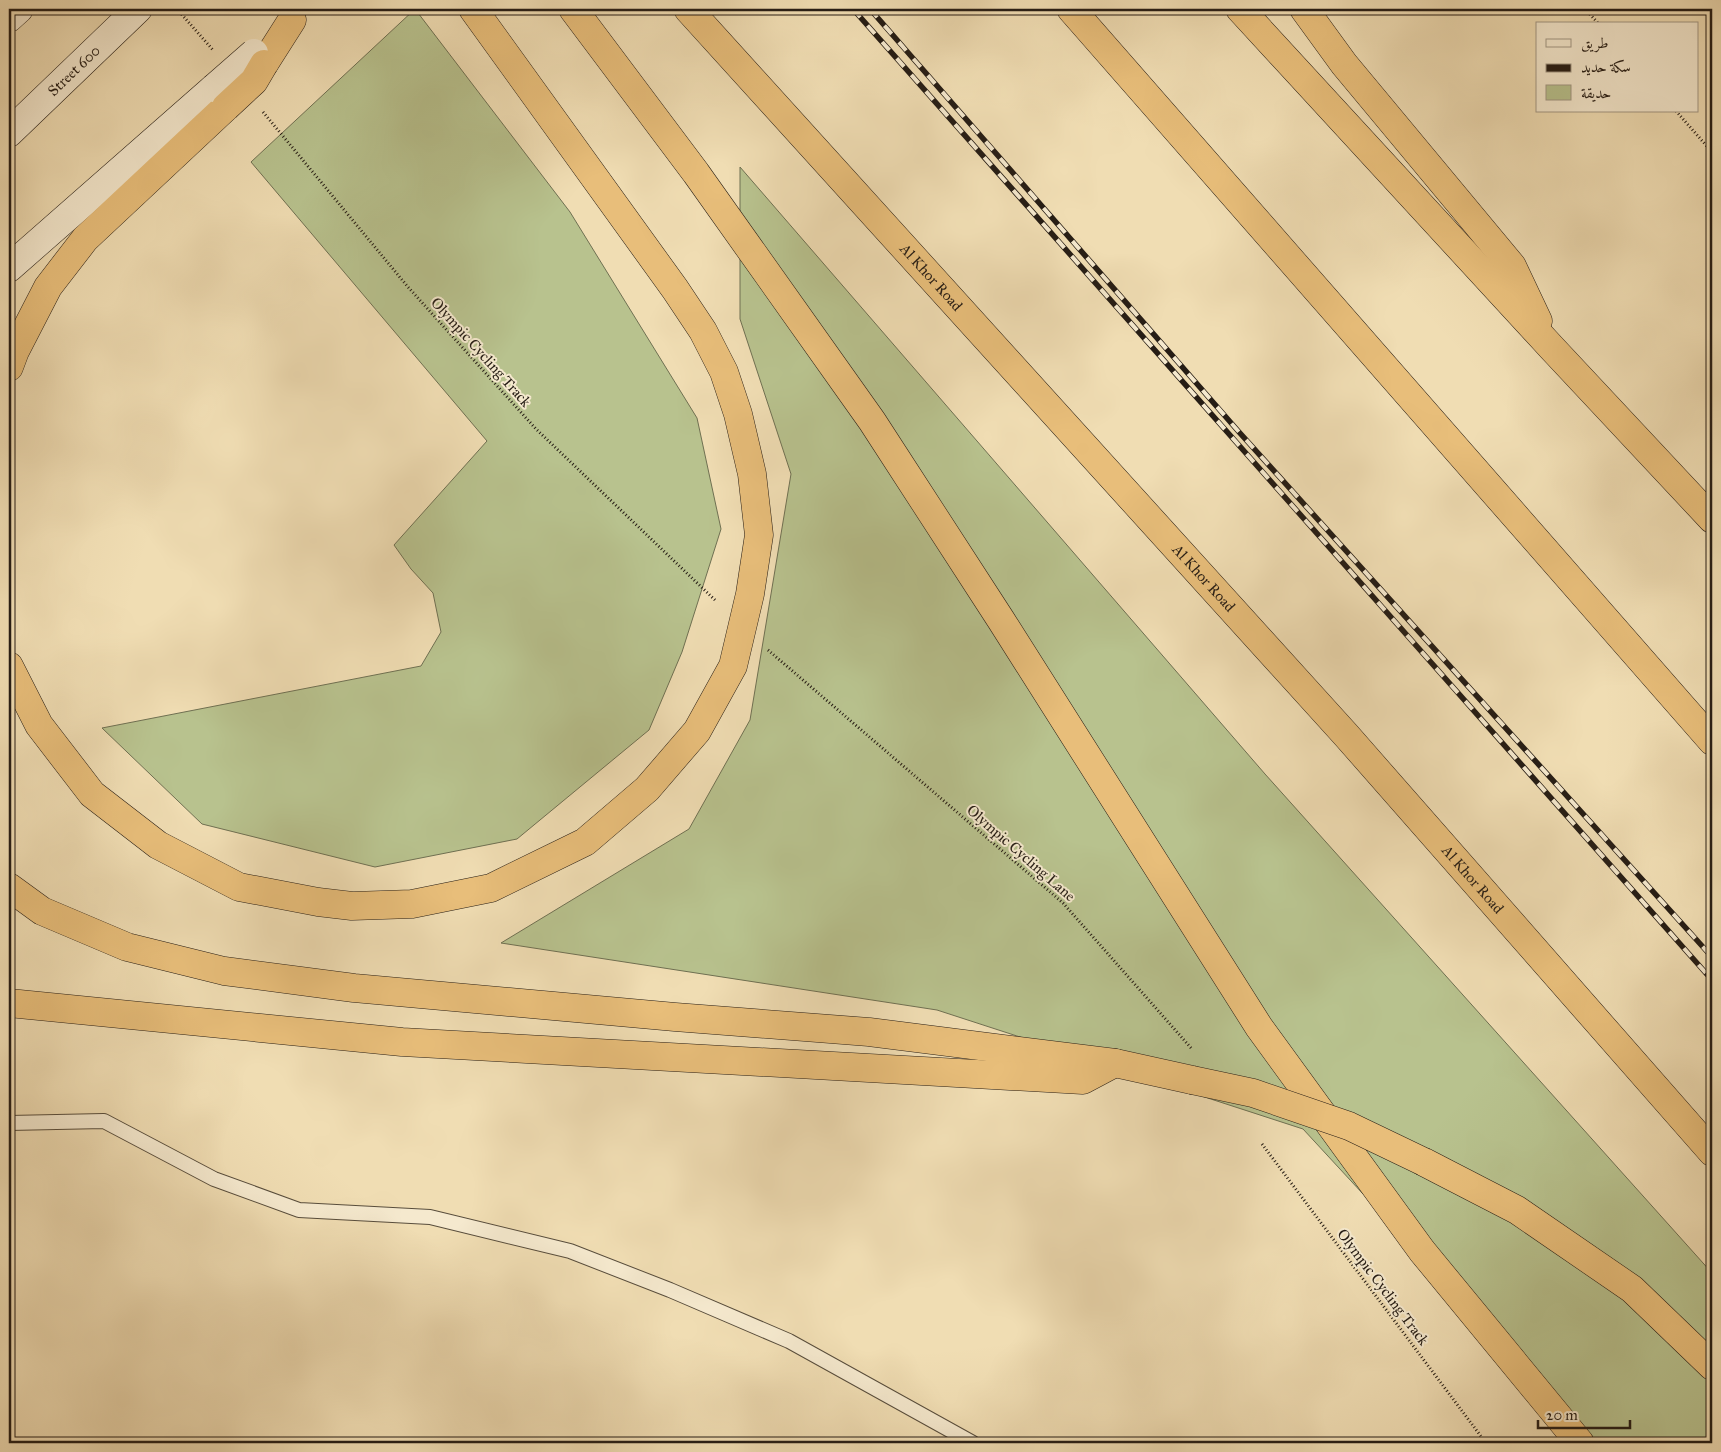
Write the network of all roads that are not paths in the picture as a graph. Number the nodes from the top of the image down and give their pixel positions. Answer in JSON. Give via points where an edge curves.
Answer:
{"nodes":[{"id":1,"x":18,"y":9,"type":"edge"},
{"id":2,"x":138,"y":9,"type":"edge"},
{"id":3,"x":473,"y":9,"type":"edge"},
{"id":4,"x":573,"y":9,"type":"edge"},
{"id":5,"x":688,"y":9,"type":"edge"},
{"id":6,"x":1071,"y":9,"type":"edge"},
{"id":7,"x":1240,"y":9,"type":"edge"},
{"id":8,"x":1304,"y":9,"type":"edge"},
{"id":9,"x":298,"y":14,"type":"edge"},
{"id":10,"x":9,"y":18,"type":"edge"},
{"id":11,"x":220,"y":98,"type":"junction"},
{"id":12,"x":9,"y":133,"type":"edge"},
{"id":13,"x":9,"y":268,"type":"edge"},
{"id":14,"x":1551,"y":347,"type":"junction"},
{"id":15,"x":9,"y":367,"type":"edge"},
{"id":16,"x":1712,"y":519,"type":"edge"},
{"id":17,"x":9,"y":666,"type":"edge"},
{"id":18,"x":1712,"y":741,"type":"edge"},
{"id":19,"x":9,"y":887,"type":"edge"},
{"id":20,"x":9,"y":1003,"type":"edge"},
{"id":21,"x":1115,"y":1063,"type":"junction"},
{"id":22,"x":9,"y":1123,"type":"edge"},
{"id":23,"x":1712,"y":1152,"type":"edge"},
{"id":24,"x":1712,"y":1366,"type":"edge"},
{"id":25,"x":973,"y":1443,"type":"edge"},
{"id":26,"x":1580,"y":1443,"type":"edge"}],
"edges":[{"from":1,"to":10,"type":"main road"},
{"from":2,"to":12,"type":"main road","name":"Street 600"},
{"from":3,"to":17,"type":"highway","via":[[694,317],[724,372],[738,414],[752,474],[759,535],[750,594],[733,666],[697,731],[647,788],[585,842],[491,888],[412,904],[352,906],[238,887],[158,845],[92,794],[39,725]]},
{"from":4,"to":26,"type":"highway","via":[[696,173],[872,421],[1259,1027],[1422,1251]]},
{"from":5,"to":23,"type":"highway","name":"Al Khor Road","via":[[1346,735]]},
{"from":6,"to":18,"type":"highway"},
{"from":7,"to":14,"type":"highway"},
{"from":8,"to":14,"type":"highway","via":[[1344,64],[1512,266]]},
{"from":9,"to":11,"type":"highway","bridge":true,"via":[[259,59],[254,81]]},
{"from":11,"to":13,"type":"main road"},
{"from":11,"to":15,"type":"highway","via":[[85,239],[48,287],[14,351]]},
{"from":14,"to":16,"type":"highway"},
{"from":19,"to":21,"type":"highway","via":[[42,910],[127,947],[224,971],[383,991],[869,1032]]},
{"from":20,"to":21,"type":"highway","via":[[402,1042],[1083,1080]]},
{"from":21,"to":24,"type":"highway","bridge":true,"via":[[1195,1068],[1253,1093],[1349,1126],[1424,1162],[1517,1210],[1632,1289]]},
{"from":22,"to":25,"type":"lane","via":[[104,1121],[214,1179],[299,1210],[430,1217],[570,1251],[789,1341]]}]}
